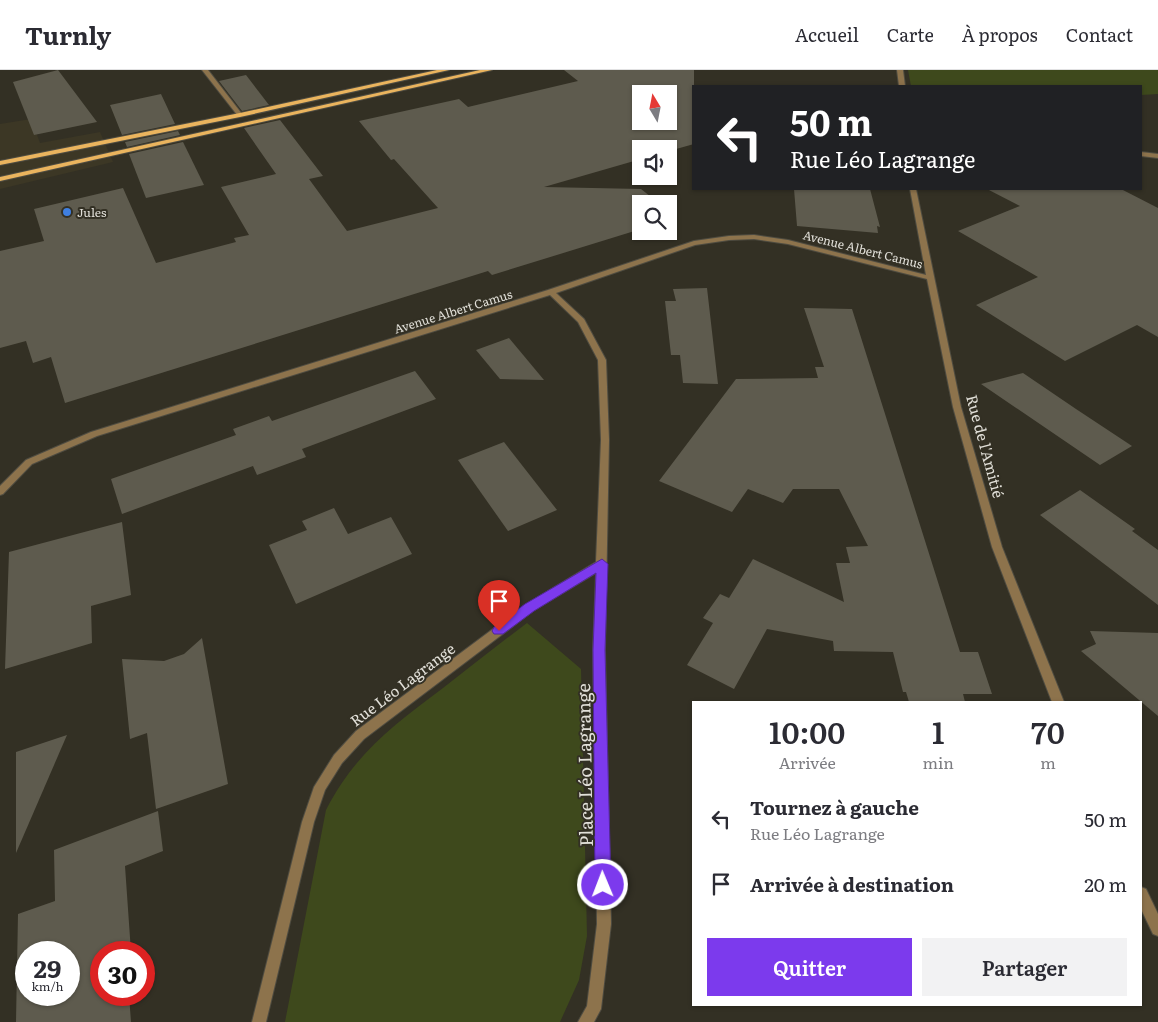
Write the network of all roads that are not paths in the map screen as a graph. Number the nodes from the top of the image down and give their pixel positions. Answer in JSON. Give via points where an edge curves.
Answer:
{"nodes":[{"id":1,"x":204,"y":70,"type":"edge"},
{"id":2,"x":446,"y":70,"type":"edge"},
{"id":3,"x":489,"y":70,"type":"edge"},
{"id":4,"x":900,"y":70,"type":"edge"},
{"id":5,"x":902,"y":85,"type":"edge"},
{"id":6,"x":240,"y":115,"type":"junction"},
{"id":7,"x":1142,"y":154,"type":"edge"},
{"id":8,"x":1158,"y":156,"type":"edge"},
{"id":9,"x":0,"y":163,"type":"edge"},
{"id":10,"x":0,"y":179,"type":"edge"},
{"id":11,"x":914,"y":190,"type":"edge"},
{"id":12,"x":930,"y":278,"type":"junction"},
{"id":13,"x":551,"y":292,"type":"junction"},
{"id":14,"x":0,"y":492,"type":"edge"},
{"id":15,"x":602,"y":564,"type":"junction"},
{"id":16,"x":1058,"y":701,"type":"edge"},
{"id":17,"x":1142,"y":896,"type":"edge"},
{"id":18,"x":1158,"y":929,"type":"edge"},
{"id":19,"x":259,"y":1022,"type":"edge"},
{"id":20,"x":586,"y":1022,"type":"edge"}],
"edges":[{"from":1,"to":6,"type":"street"},
{"from":2,"to":6,"type":"main road"},
{"from":3,"to":10,"type":"main road"},
{"from":4,"to":5,"type":"street"},
{"from":6,"to":9,"type":"main road"},
{"from":7,"to":8,"type":"street"},
{"from":11,"to":12,"type":"street","name":"Rue de l'Amitié"},
{"from":12,"to":13,"type":"street","name":"Avenue Albert Camus","via":[[788,242],[746,237],[694,243]]},
{"from":12,"to":16,"type":"street","name":"Rue de l'Amitié","via":[[957,407],[997,547]]},
{"from":13,"to":14,"type":"street","name":"Avenue Albert Camus","via":[[94,434],[29,462]]},
{"from":13,"to":15,"type":"street","via":[[581,321],[602,360],[605,440]]},
{"from":15,"to":19,"type":"street","name":"Rue Léo Lagrange","via":[[529,608],[360,735],[338,759],[320,787],[308,822]]},
{"from":15,"to":20,"type":"street","name":"Place Léo Lagrange","via":[[599,650],[604,924],[594,1009]]},
{"from":17,"to":18,"type":"street"}]}
